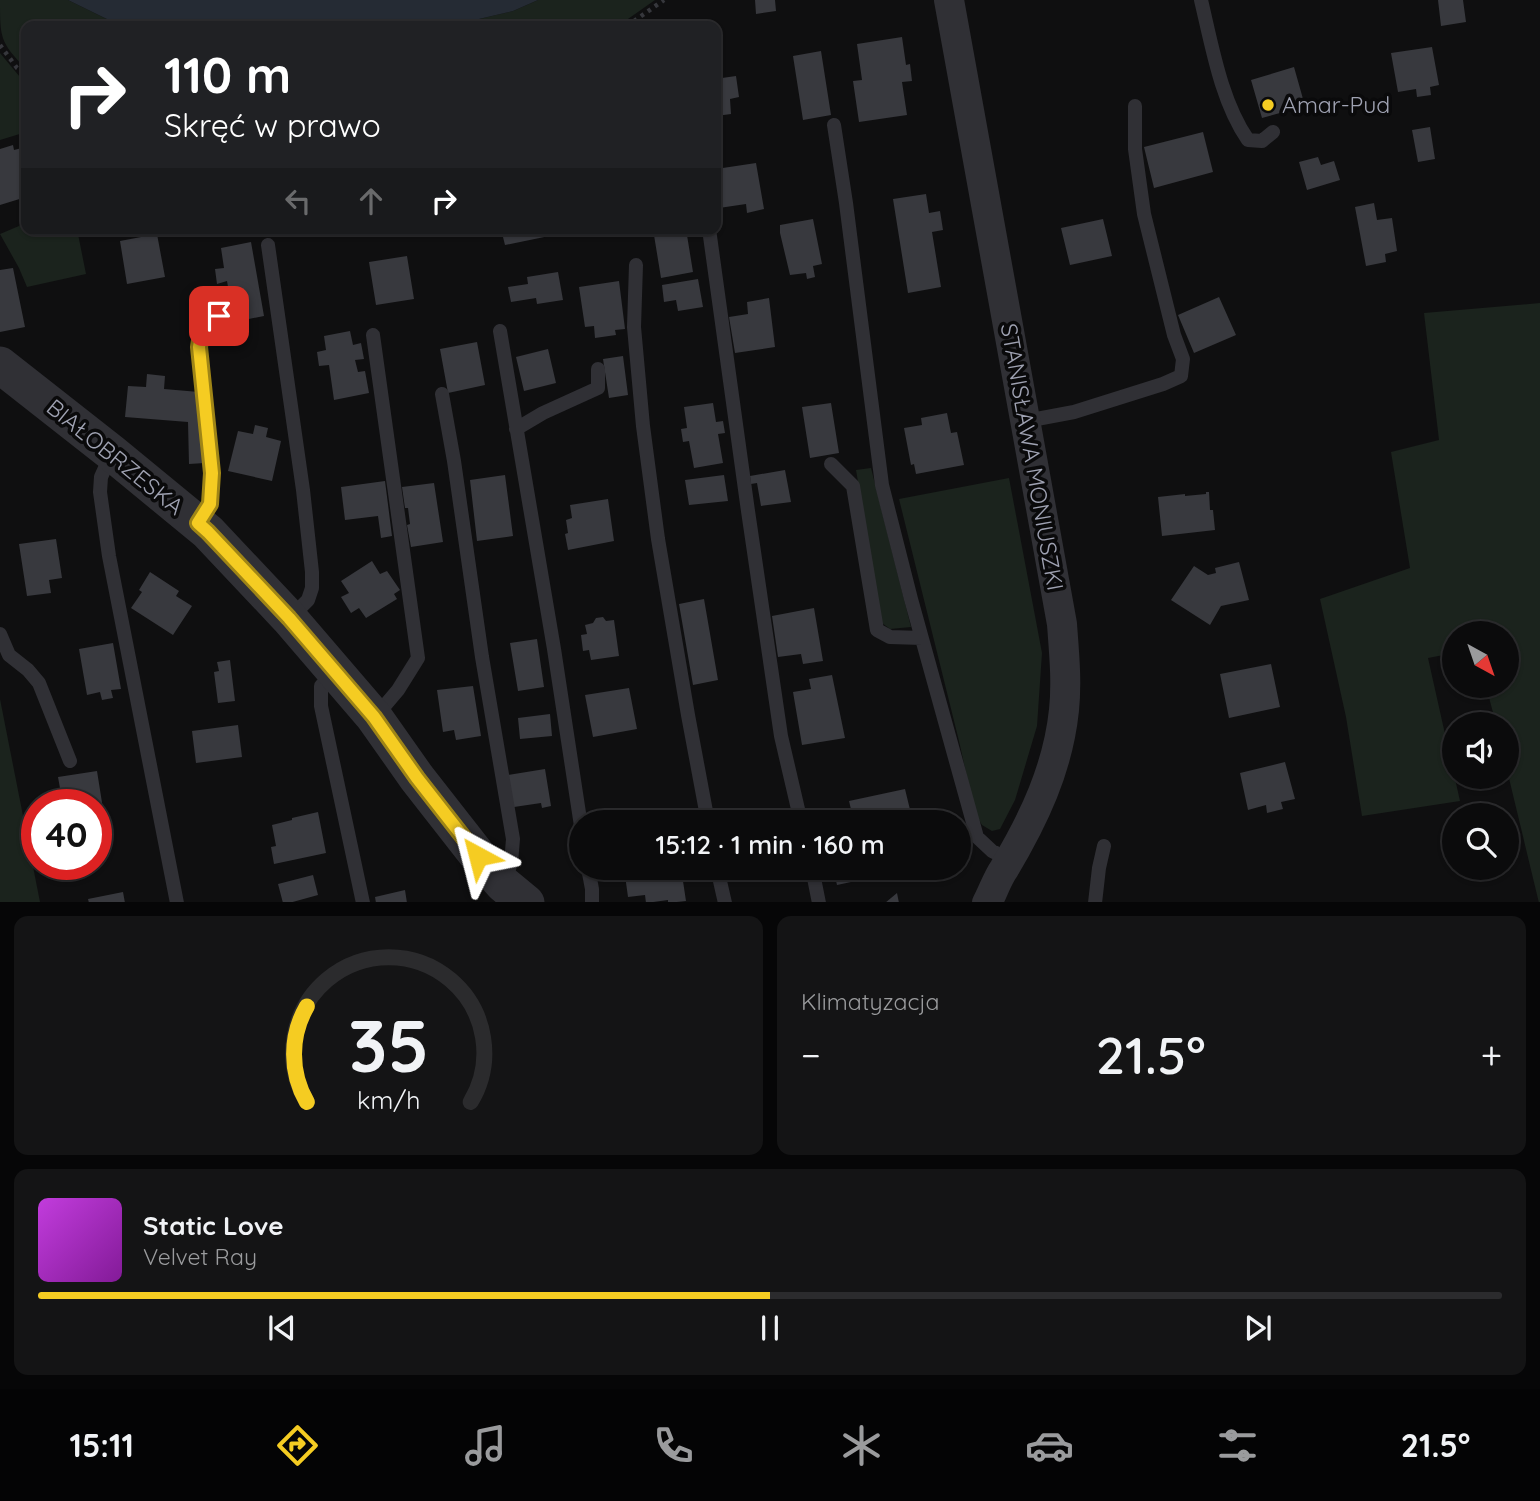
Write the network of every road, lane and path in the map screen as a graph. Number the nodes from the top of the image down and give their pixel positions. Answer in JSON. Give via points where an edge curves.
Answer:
{"nodes":[{"id":1,"x":664,"y":0,"type":"edge"},
{"id":2,"x":949,"y":0,"type":"edge"},
{"id":3,"x":1201,"y":0,"type":"edge"},
{"id":4,"x":634,"y":21,"type":"edge"},
{"id":5,"x":0,"y":45,"type":"edge"},
{"id":6,"x":21,"y":70,"type":"edge"},
{"id":7,"x":1135,"y":106,"type":"dead end"},
{"id":8,"x":834,"y":125,"type":"dead end"},
{"id":9,"x":1273,"y":132,"type":"dead end"},
{"id":10,"x":710,"y":235,"type":"edge"},
{"id":11,"x":268,"y":246,"type":"dead end"},
{"id":12,"x":636,"y":265,"type":"dead end"},
{"id":13,"x":219,"y":316,"type":"dead end"},
{"id":14,"x":500,"y":331,"type":"dead end"},
{"id":15,"x":373,"y":335,"type":"dead end"},
{"id":16,"x":598,"y":369,"type":"dead end"},
{"id":17,"x":4,"y":375,"type":"edge"},
{"id":18,"x":442,"y":394,"type":"dead end"},
{"id":19,"x":1026,"y":421,"type":"junction"},
{"id":20,"x":516,"y":429,"type":"junction"},
{"id":21,"x":111,"y":453,"type":"junction"},
{"id":22,"x":831,"y":464,"type":"dead end"},
{"id":23,"x":198,"y":523,"type":"junction"},
{"id":24,"x":289,"y":618,"type":"junction"},
{"id":25,"x":0,"y":634,"type":"edge"},
{"id":26,"x":922,"y":638,"type":"junction"},
{"id":27,"x":336,"y":672,"type":"junction"},
{"id":28,"x":374,"y":717,"type":"junction"},
{"id":29,"x":70,"y":761,"type":"dead end"},
{"id":30,"x":579,"y":810,"type":"edge"},
{"id":31,"x":706,"y":810,"type":"edge"},
{"id":32,"x":798,"y":810,"type":"edge"},
{"id":33,"x":1104,"y":846,"type":"dead end"},
{"id":34,"x":1006,"y":865,"type":"junction"},
{"id":35,"x":589,"y":880,"type":"edge"},
{"id":36,"x":720,"y":880,"type":"edge"},
{"id":37,"x":814,"y":880,"type":"edge"},
{"id":38,"x":515,"y":893,"type":"edge"},
{"id":39,"x":177,"y":902,"type":"edge"},
{"id":40,"x":363,"y":902,"type":"edge"},
{"id":41,"x":592,"y":902,"type":"edge"},
{"id":42,"x":725,"y":902,"type":"edge"},
{"id":43,"x":819,"y":902,"type":"edge"},
{"id":44,"x":966,"y":902,"type":"edge"},
{"id":45,"x":987,"y":902,"type":"edge"},
{"id":46,"x":1095,"y":902,"type":"edge"}],
"edges":[{"from":1,"to":4,"type":"path"},
{"from":2,"to":19,"type":"street","name":"STANISŁAWA MONIUSZKI"},
{"from":3,"to":9,"type":"lane","via":[[1236,123],[1248,140],[1262,141]]},
{"from":5,"to":6,"type":"path"},
{"from":7,"to":19,"type":"lane","via":[[1135,149],[1144,214],[1183,359],[1181,376],[1074,412]]},
{"from":8,"to":26,"type":"lane","via":[[882,485]]},
{"from":10,"to":32,"type":"lane","via":[[781,736]]},
{"from":11,"to":24,"type":"lane","via":[[312,572],[308,600]]},
{"from":12,"to":31,"type":"lane","via":[[634,327],[643,426]]},
{"from":13,"to":23,"type":"lane","via":[[202,328],[199,347],[212,473],[210,504]]},
{"from":14,"to":20,"type":"lane"},
{"from":15,"to":28,"type":"lane","via":[[418,658]]},
{"from":16,"to":20,"type":"lane","via":[[598,388]]},
{"from":17,"to":21,"type":"street","name":"BIAŁOBRZESKA"},
{"from":18,"to":38,"type":"lane","via":[[513,839]]},
{"from":19,"to":34,"type":"street","name":"STANISŁAWA MONIUSZKI","via":[[1062,624],[1064,709],[1046,789]]},
{"from":20,"to":30,"type":"lane"},
{"from":21,"to":23,"type":"street","name":"BIAŁOBRZESKA"},
{"from":21,"to":39,"type":"lane","via":[[100,492],[109,556]]},
{"from":22,"to":26,"type":"lane","via":[[853,486],[877,630],[890,637]]},
{"from":23,"to":24,"type":"street","name":"BIAŁOBRZESKA"},
{"from":24,"to":27,"type":"street","name":"BIAŁOBRZESKA"},
{"from":25,"to":29,"type":"lane","via":[[9,655],[39,682]]},
{"from":26,"to":34,"type":"lane","via":[[977,837]]},
{"from":27,"to":28,"type":"street","name":"BIAŁOBRZESKA"},
{"from":27,"to":40,"type":"lane","via":[[321,686],[321,706]]},
{"from":28,"to":38,"type":"street","name":"BIAŁOBRZESKA","via":[[478,856]]},
{"from":33,"to":46,"type":"lane"},
{"from":34,"to":44,"type":"street"},
{"from":34,"to":45,"type":"street","name":"STANISŁAWA MONIUSZKI"},
{"from":35,"to":41,"type":"lane"},
{"from":36,"to":42,"type":"lane"},
{"from":37,"to":43,"type":"lane"}]}
